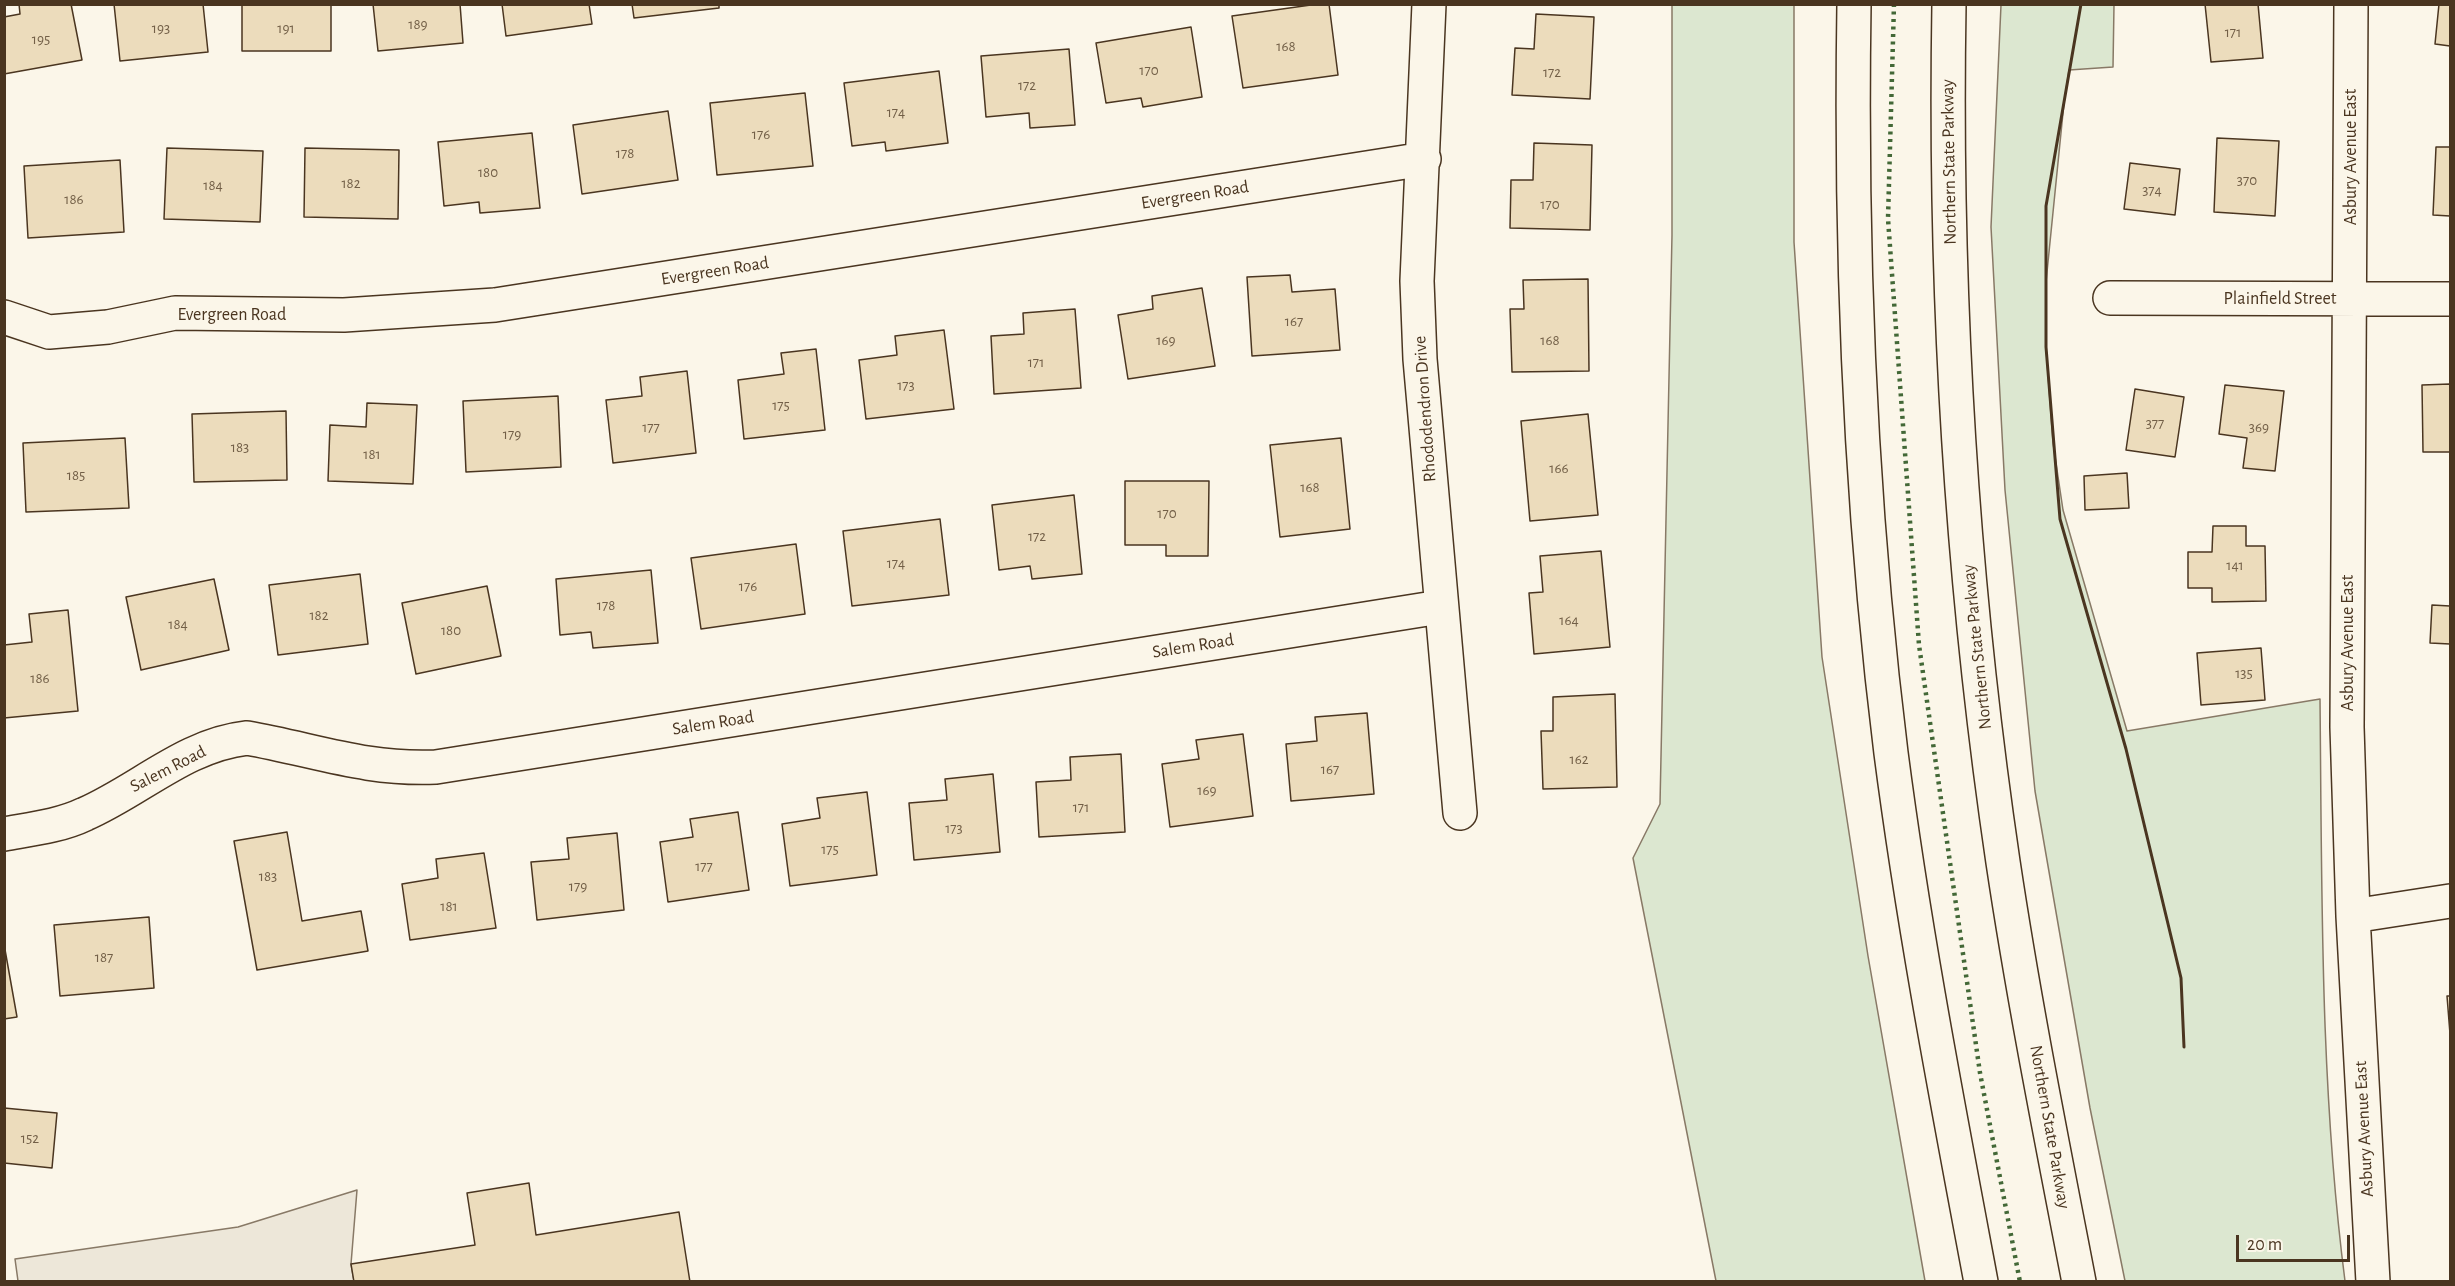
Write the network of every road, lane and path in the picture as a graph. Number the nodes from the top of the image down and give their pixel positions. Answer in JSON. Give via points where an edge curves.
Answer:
{"nodes":[{"id":1,"x":1429,"y":4,"type":"edge"},
{"id":2,"x":1854,"y":4,"type":"edge"},
{"id":3,"x":1949,"y":4,"type":"edge"},
{"id":4,"x":2351,"y":4,"type":"edge"},
{"id":5,"x":1424,"y":159,"type":"junction"},
{"id":6,"x":2110,"y":298,"type":"dead end"},
{"id":7,"x":2350,"y":299,"type":"junction"},
{"id":8,"x":2451,"y":299,"type":"edge"},
{"id":9,"x":4,"y":317,"type":"edge"},
{"id":10,"x":1440,"y":607,"type":"junction"},
{"id":11,"x":1460,"y":813,"type":"dead end"},
{"id":12,"x":4,"y":834,"type":"edge"},
{"id":13,"x":2451,"y":901,"type":"edge"},
{"id":14,"x":2353,"y":916,"type":"junction"},
{"id":15,"x":1981,"y":1281,"type":"edge"},
{"id":16,"x":2079,"y":1281,"type":"edge"},
{"id":17,"x":2373,"y":1281,"type":"edge"}],
"edges":[{"from":1,"to":5,"type":"main road","name":"Rhododendron Drive"},
{"from":2,"to":15,"type":"main road","via":[[1856,334],[1864,473],[1891,751],[1932,1021]]},
{"from":3,"to":16,"type":"main road","name":"Northern State Parkway","via":[[1952,322],[1971,594],[2003,862]]},
{"from":4,"to":7,"type":"main road","name":"Asbury Avenue East"},
{"from":5,"to":9,"type":"main road","name":"Evergreen Road","via":[[495,305],[344,315],[175,314],[108,327],[49,332]]},
{"from":5,"to":10,"type":"main road","name":"Rhododendron Drive","via":[[1417,281],[1419,348]]},
{"from":6,"to":7,"type":"main road","name":"Plainfield Street"},
{"from":7,"to":8,"type":"main road","name":"Plainfield Street"},
{"from":7,"to":14,"type":"main road","name":"Asbury Avenue East","via":[[2347,727]]},
{"from":10,"to":11,"type":"main road","name":"Rhododendron Drive"},
{"from":10,"to":12,"type":"main road","name":"Salem Road","via":[[436,767],[365,764],[264,741],[231,740],[193,753],[86,814],[54,825]]},
{"from":13,"to":14,"type":"main road"},
{"from":14,"to":17,"type":"main road","name":"Asbury Avenue East"}]}
